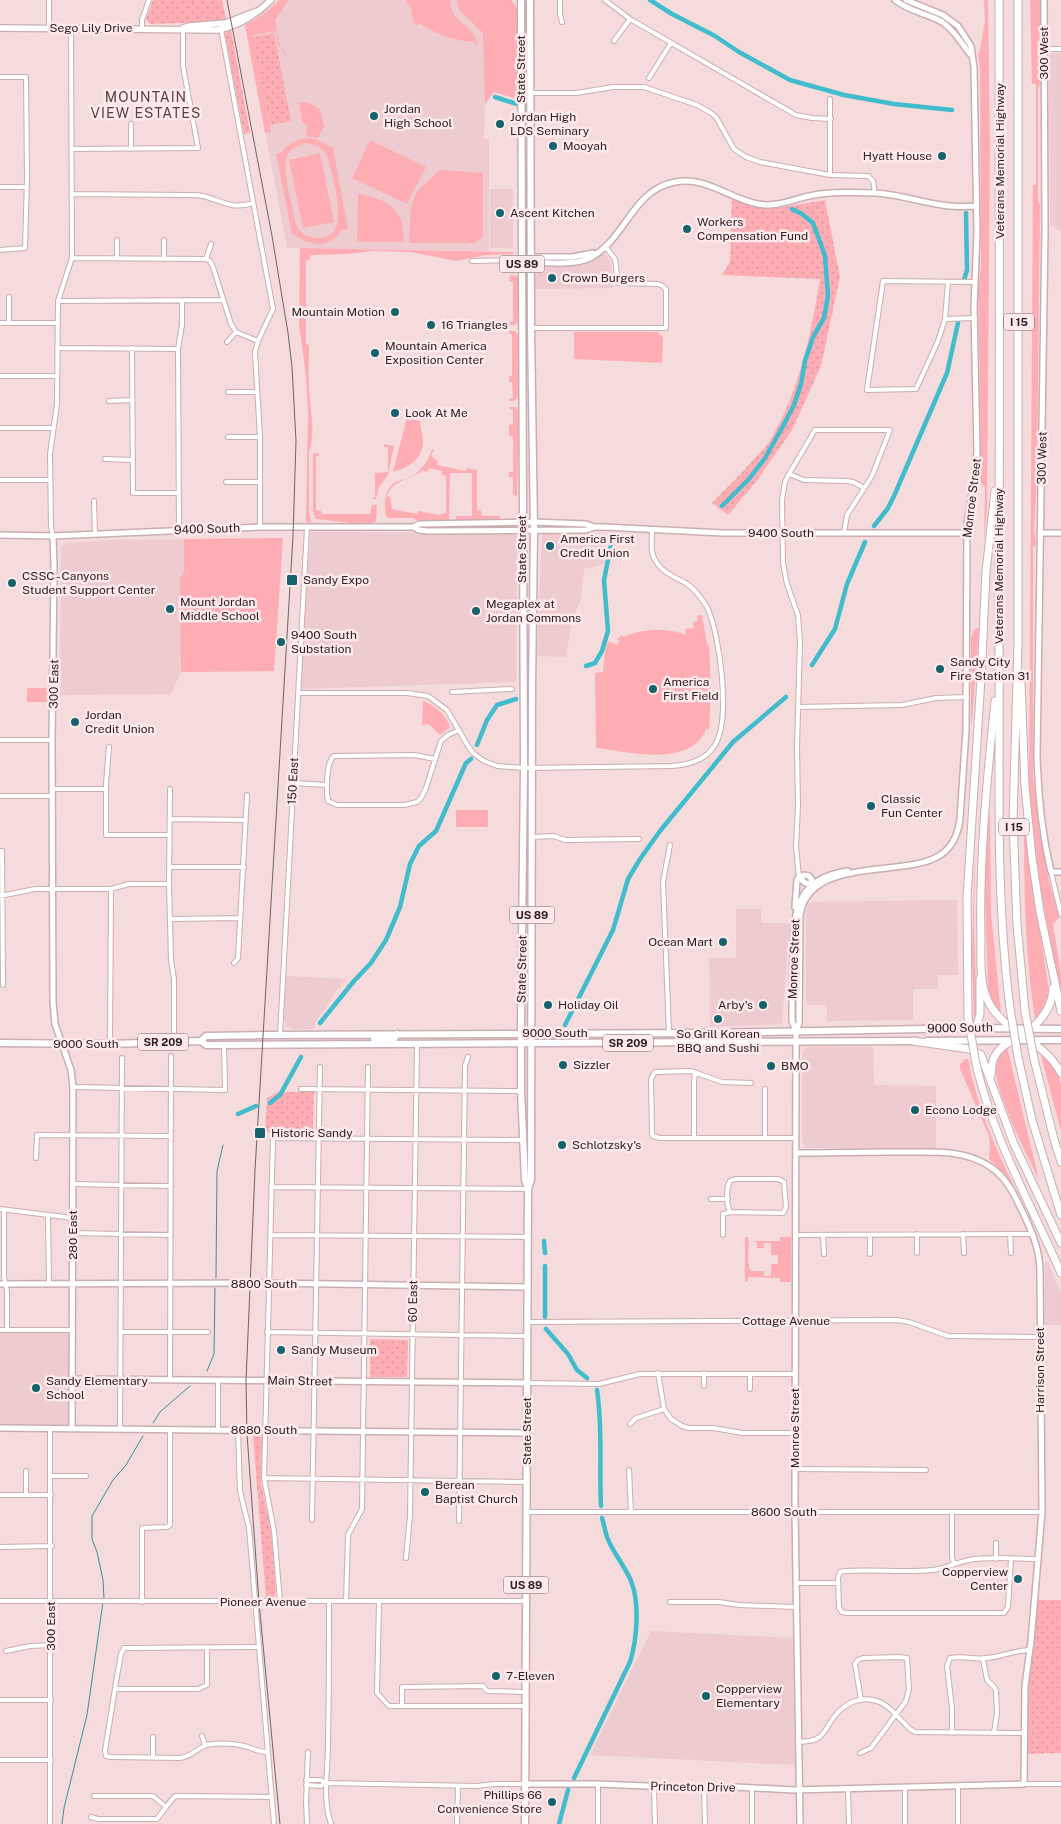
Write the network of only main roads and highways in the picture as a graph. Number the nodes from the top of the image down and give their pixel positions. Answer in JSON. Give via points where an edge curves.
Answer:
{"nodes":[{"id":1,"x":272,"y":0,"type":"edge"},
{"id":2,"x":530,"y":0,"type":"edge"},
{"id":3,"x":998,"y":0,"type":"edge"},
{"id":4,"x":1018,"y":0,"type":"edge"},
{"id":5,"x":520,"y":2,"type":"edge"},
{"id":6,"x":260,"y":10,"type":"junction"},
{"id":7,"x":0,"y":28,"type":"edge"},
{"id":8,"x":183,"y":28,"type":"junction"},
{"id":9,"x":521,"y":72,"type":"junction"},
{"id":10,"x":530,"y":93,"type":"junction"},
{"id":11,"x":998,"y":438,"type":"junction"},
{"id":12,"x":1018,"y":643,"type":"junction"},
{"id":13,"x":999,"y":660,"type":"junction"},
{"id":14,"x":1048,"y":955,"type":"junction"},
{"id":15,"x":981,"y":966,"type":"junction"},
{"id":16,"x":1061,"y":1011,"type":"edge"},
{"id":17,"x":976,"y":1028,"type":"junction"},
{"id":18,"x":1015,"y":1028,"type":"junction"},
{"id":19,"x":1031,"y":1029,"type":"junction"},
{"id":20,"x":1061,"y":1030,"type":"edge"},
{"id":21,"x":521,"y":1033,"type":"junction"},
{"id":22,"x":532,"y":1033,"type":"junction"},
{"id":23,"x":397,"y":1034,"type":"junction"},
{"id":24,"x":1023,"y":1034,"type":"junction"},
{"id":25,"x":280,"y":1035,"type":"junction"},
{"id":26,"x":1032,"y":1040,"type":"junction"},
{"id":27,"x":1061,"y":1040,"type":"edge"},
{"id":28,"x":201,"y":1041,"type":"junction"},
{"id":29,"x":913,"y":1041,"type":"junction"},
{"id":30,"x":1013,"y":1041,"type":"junction"},
{"id":31,"x":521,"y":1042,"type":"junction"},
{"id":32,"x":531,"y":1042,"type":"junction"},
{"id":33,"x":0,"y":1043,"type":"edge"},
{"id":34,"x":356,"y":1043,"type":"junction"},
{"id":35,"x":302,"y":1044,"type":"junction"},
{"id":36,"x":1061,"y":1073,"type":"edge"},
{"id":37,"x":991,"y":1080,"type":"junction"},
{"id":38,"x":1061,"y":1162,"type":"edge"},
{"id":39,"x":528,"y":1188,"type":"junction"},
{"id":40,"x":1061,"y":1215,"type":"edge"},
{"id":41,"x":1060,"y":1240,"type":"edge"},
{"id":42,"x":1061,"y":1248,"type":"edge"},
{"id":43,"x":1061,"y":1274,"type":"edge"},
{"id":44,"x":525,"y":1824,"type":"edge"}],
"edges":[{"from":1,"to":6,"type":"main road","name":"Sego Lily Drive"},
{"from":2,"to":10,"type":"main road","name":"State Street","number":"US 89"},
{"from":3,"to":11,"type":"highway","name":"Veterans Memorial Highway","number":"I 15"},
{"from":4,"to":12,"type":"highway","name":"Veterans Memorial Highway","number":"I 15"},
{"from":5,"to":9,"type":"main road","name":"State Street","number":"US 89"},
{"from":6,"to":8,"type":"main road","name":"Sego Lily Drive","via":[[226,23]]},
{"from":6,"to":8,"type":"main road","name":"Sego Lily Drive","via":[[240,23],[221,29]]},
{"from":7,"to":8,"type":"main road","name":"Sego Lily Drive"},
{"from":9,"to":10,"type":"main road"},
{"from":9,"to":21,"type":"main road","name":"State Street","number":"US 89","via":[[524,768]]},
{"from":10,"to":22,"type":"main road","name":"State Street","number":"US 89","via":[[534,522]]},
{"from":11,"to":13,"type":"highway","name":"Veterans Memorial Highway","number":"I 15"},
{"from":11,"to":43,"type":"highway","bridge":true,"via":[[986,572],[967,897],[968,1017],[987,1106]]},
{"from":12,"to":14,"type":"highway","via":[[1026,810]]},
{"from":12,"to":38,"type":"highway","name":"Veterans Memorial Highway","number":"I 15","bridge":true,"via":[[1013,821],[1017,924],[1025,1011]]},
{"from":13,"to":15,"type":"highway","via":[[982,862]]},
{"from":13,"to":40,"type":"highway","name":"Veterans Memorial Highway","number":"I 15","bridge":true,"via":[[1003,952],[1018,1056],[1040,1148]]},
{"from":14,"to":16,"type":"highway"},
{"from":14,"to":19,"type":"highway","via":[[1053,989],[1051,1002],[1044,1016]]},
{"from":15,"to":17,"type":"highway","via":[[980,1014]]},
{"from":15,"to":18,"type":"highway","via":[[989,1003],[1003,1020]]},
{"from":17,"to":18,"type":"main road","name":"9000 South","number":"SR 209"},
{"from":17,"to":22,"type":"main road","name":"9000 South","number":"SR 209"},
{"from":18,"to":19,"type":"main road","name":"9000 South","number":"SR 209"},
{"from":18,"to":24,"type":"highway"},
{"from":19,"to":20,"type":"main road","name":"9000 South","number":"SR 209"},
{"from":19,"to":24,"type":"highway"},
{"from":21,"to":22,"type":"main road","name":"9000 South","number":"SR 209"},
{"from":21,"to":23,"type":"main road","name":"9000 South","number":"SR 209"},
{"from":21,"to":31,"type":"main road","name":"State Street","number":"US 89"},
{"from":22,"to":32,"type":"main road","name":"State Street","number":"US 89"},
{"from":23,"to":25,"type":"main road","name":"9000 South","number":"SR 209"},
{"from":23,"to":34,"type":"main road","via":[[394,1039]]},
{"from":24,"to":26,"type":"highway"},
{"from":24,"to":30,"type":"highway"},
{"from":25,"to":28,"type":"main road","name":"9000 South","number":"SR 209","via":[[206,1036]]},
{"from":25,"to":35,"type":"main road"},
{"from":26,"to":27,"type":"main road","name":"9000 South","number":"SR 209"},
{"from":26,"to":30,"type":"main road","name":"9000 South","number":"SR 209"},
{"from":26,"to":36,"type":"highway","via":[[1050,1056]]},
{"from":28,"to":33,"type":"main road","name":"9000 South","number":"SR 209"},
{"from":28,"to":35,"type":"main road","name":"9000 South","number":"SR 209","via":[[206,1045]]},
{"from":29,"to":30,"type":"main road","name":"9000 South","number":"SR 209"},
{"from":29,"to":32,"type":"main road","name":"9000 South","number":"SR 209"},
{"from":29,"to":37,"type":"highway","via":[[976,1051],[983,1058]]},
{"from":30,"to":37,"type":"highway","via":[[1001,1047],[994,1058]]},
{"from":31,"to":32,"type":"main road","name":"9000 South","number":"SR 209"},
{"from":31,"to":34,"type":"main road","name":"9000 South","number":"SR 209"},
{"from":31,"to":39,"type":"main road","name":"State Street","number":"US 89","via":[[525,1180]]},
{"from":32,"to":39,"type":"main road","name":"State Street","number":"US 89","via":[[532,1180]]},
{"from":34,"to":35,"type":"main road","name":"9000 South","number":"SR 209"},
{"from":37,"to":41,"type":"highway","via":[[1014,1144]]},
{"from":39,"to":44,"type":"main road","name":"State Street","number":"US 89"},
{"from":41,"to":42,"type":"highway"}]}
